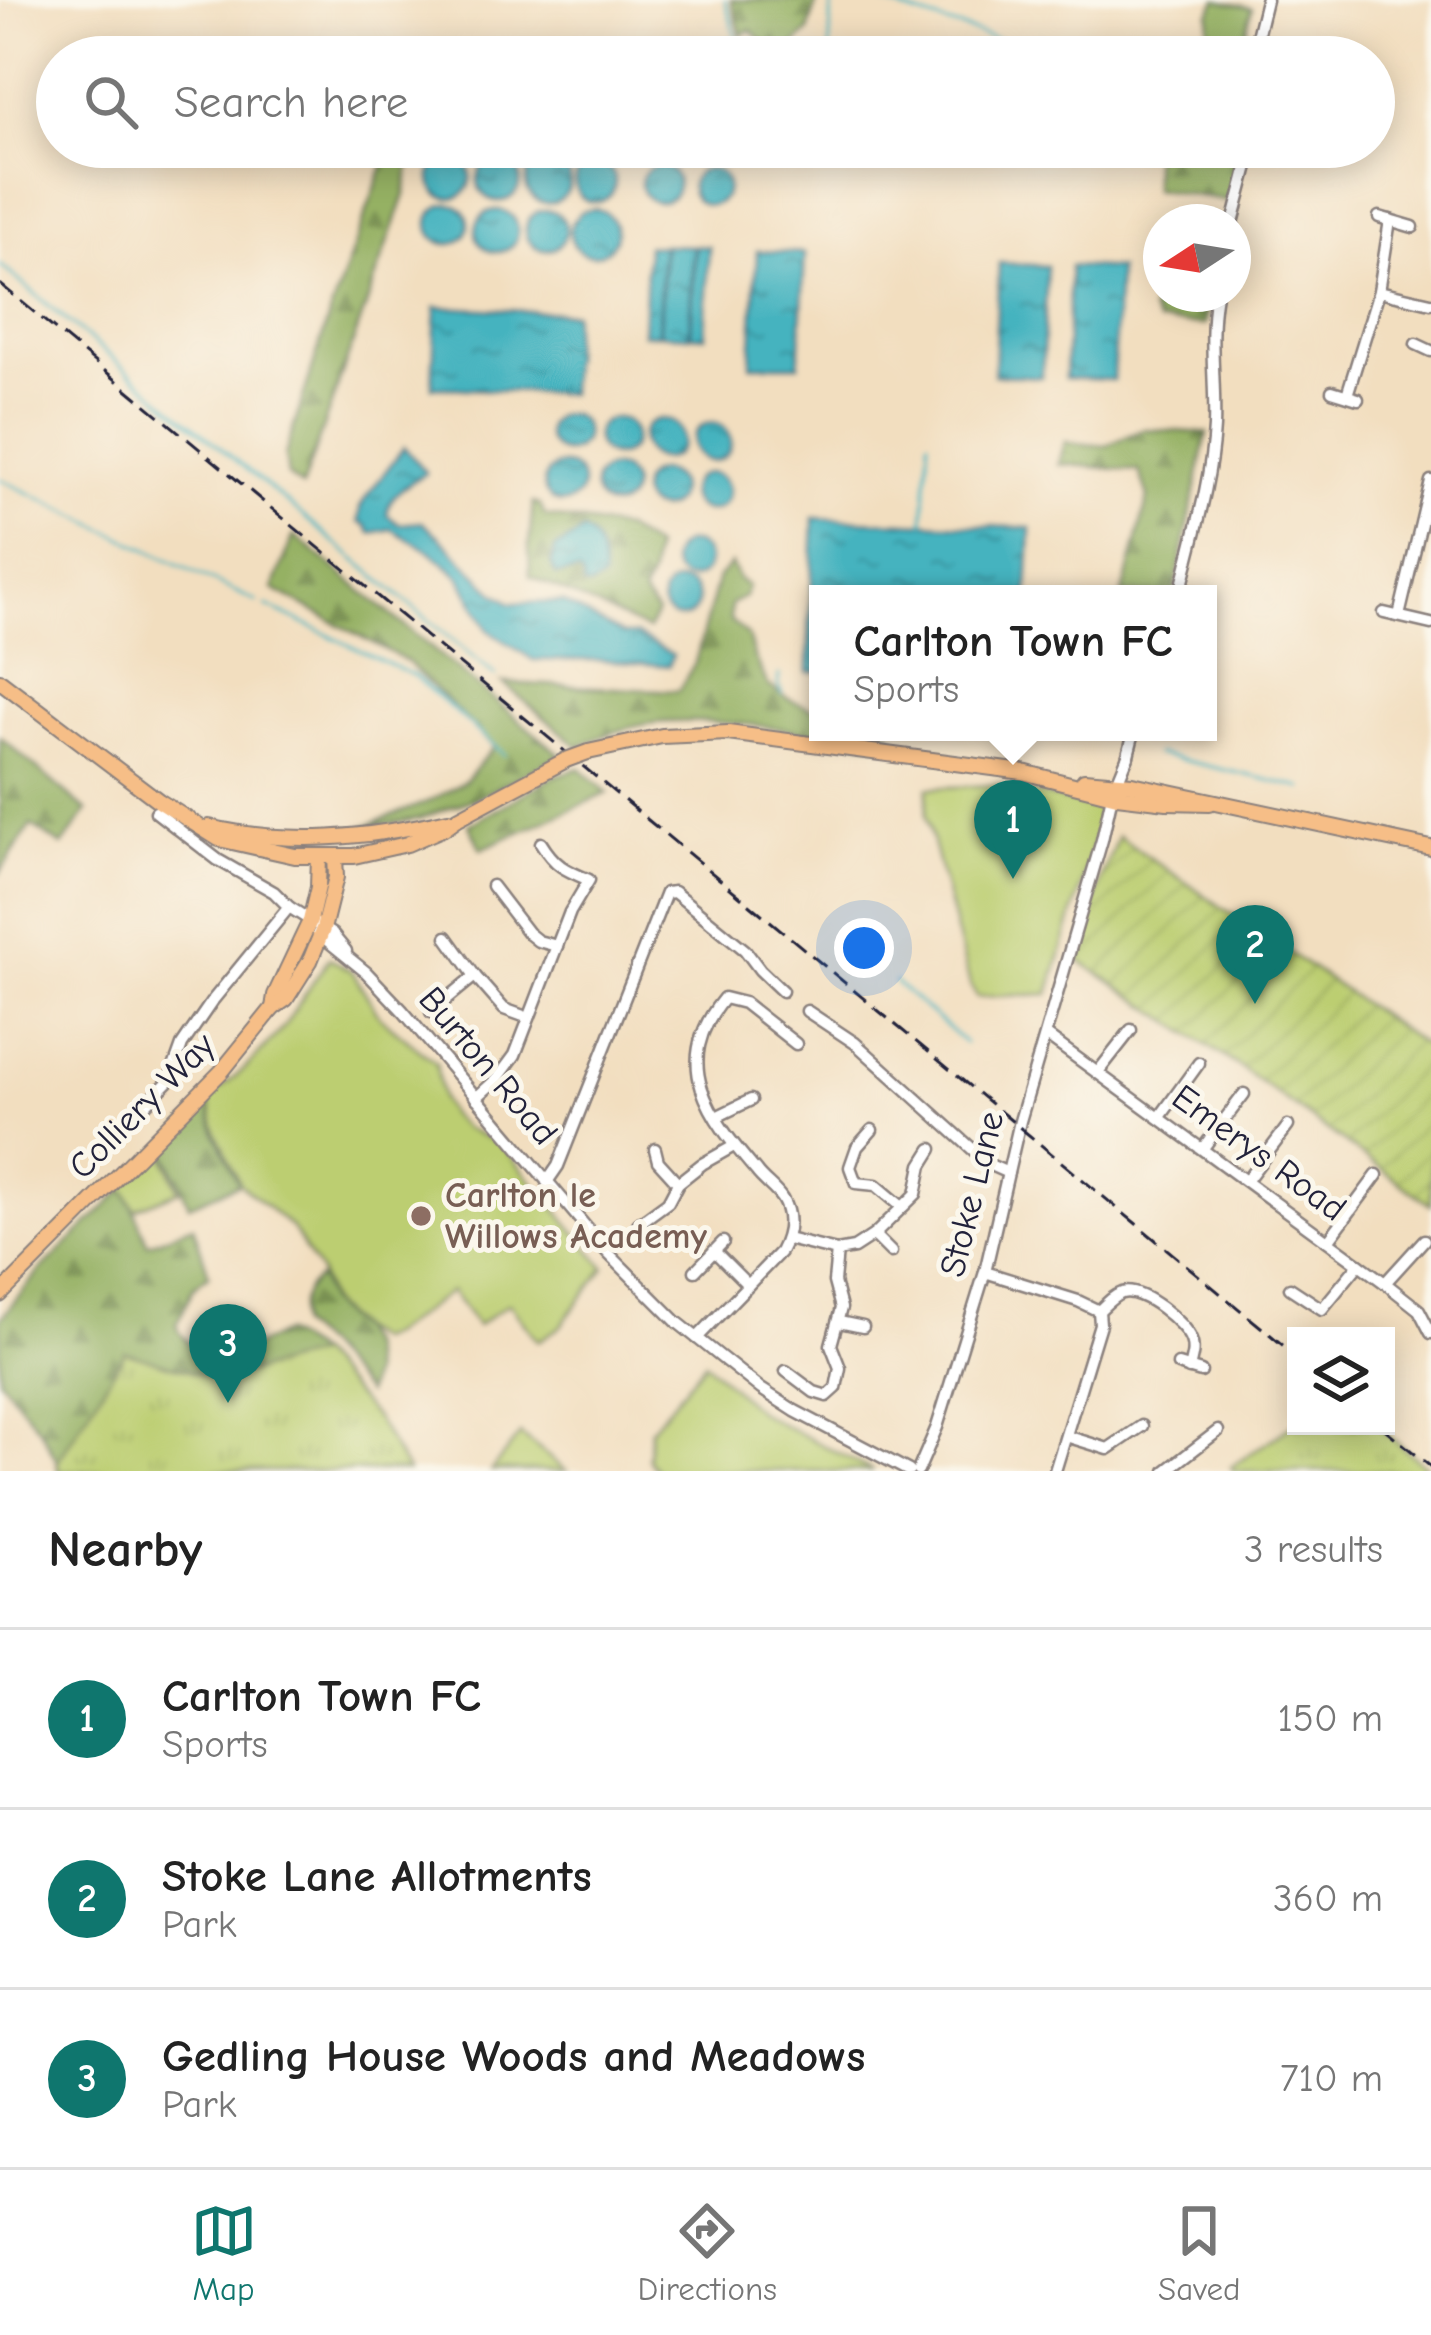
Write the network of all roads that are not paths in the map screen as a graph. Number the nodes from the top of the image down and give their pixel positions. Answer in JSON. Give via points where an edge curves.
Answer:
{"nodes":[{"id":1,"x":1266,"y":0,"type":"edge"},
{"id":2,"x":1257,"y":36,"type":"edge"},
{"id":3,"x":1247,"y":168,"type":"edge"},
{"id":4,"x":1238,"y":204,"type":"edge"},
{"id":5,"x":1413,"y":226,"type":"dead end"},
{"id":6,"x":1378,"y":291,"type":"junction"},
{"id":7,"x":1431,"y":303,"type":"edge"},
{"id":8,"x":1214,"y":312,"type":"edge"},
{"id":9,"x":1416,"y":344,"type":"dead end"},
{"id":10,"x":1431,"y":350,"type":"edge"},
{"id":11,"x":1333,"y":391,"type":"dead end"},
{"id":12,"x":1431,"y":481,"type":"edge"},
{"id":13,"x":1182,"y":585,"type":"edge"},
{"id":14,"x":1384,"y":613,"type":"dead end"},
{"id":15,"x":1399,"y":616,"type":"junction"},
{"id":16,"x":1431,"y":624,"type":"edge"},
{"id":17,"x":0,"y":681,"type":"edge"},
{"id":18,"x":1132,"y":741,"type":"edge"},
{"id":19,"x":1120,"y":789,"type":"junction"},
{"id":20,"x":156,"y":812,"type":"dead end"},
{"id":21,"x":194,"y":823,"type":"junction"},
{"id":22,"x":541,"y":843,"type":"dead end"},
{"id":23,"x":1431,"y":848,"type":"edge"},
{"id":24,"x":329,"y":849,"type":"junction"},
{"id":25,"x":492,"y":886,"type":"dead end"},
{"id":26,"x":289,"y":907,"type":"junction"},
{"id":27,"x":318,"y":928,"type":"junction"},
{"id":28,"x":447,"y":938,"type":"dead end"},
{"id":29,"x":557,"y":946,"type":"junction"},
{"id":30,"x":475,"y":976,"type":"junction"},
{"id":31,"x":782,"y":991,"type":"dead end"},
{"id":32,"x":807,"y":1011,"type":"dead end"},
{"id":33,"x":431,"y":1012,"type":"dead end"},
{"id":34,"x":529,"y":1018,"type":"junction"},
{"id":35,"x":1131,"y":1030,"type":"dead end"},
{"id":36,"x":1047,"y":1036,"type":"junction"},
{"id":37,"x":796,"y":1044,"type":"dead end"},
{"id":38,"x":1199,"y":1063,"type":"dead end"},
{"id":39,"x":1098,"y":1072,"type":"junction"},
{"id":40,"x":1245,"y":1094,"type":"dead end"},
{"id":41,"x":476,"y":1098,"type":"junction"},
{"id":42,"x":751,"y":1100,"type":"dead end"},
{"id":43,"x":138,"y":1112,"type":"dead end"},
{"id":44,"x":716,"y":1117,"type":"junction"},
{"id":45,"x":1160,"y":1117,"type":"junction"},
{"id":46,"x":1288,"y":1126,"type":"dead end"},
{"id":47,"x":872,"y":1130,"type":"dead end"},
{"id":48,"x":734,"y":1146,"type":"junction"},
{"id":49,"x":1203,"y":1148,"type":"junction"},
{"id":50,"x":932,"y":1149,"type":"dead end"},
{"id":51,"x":654,"y":1155,"type":"dead end"},
{"id":52,"x":1008,"y":1173,"type":"junction"},
{"id":53,"x":1377,"y":1175,"type":"dead end"},
{"id":54,"x":1247,"y":1180,"type":"junction"},
{"id":55,"x":547,"y":1182,"type":"junction"},
{"id":56,"x":678,"y":1183,"type":"junction"},
{"id":57,"x":901,"y":1206,"type":"junction"},
{"id":58,"x":638,"y":1225,"type":"dead end"},
{"id":59,"x":874,"y":1235,"type":"junction"},
{"id":60,"x":787,"y":1239,"type":"junction"},
{"id":61,"x":1424,"y":1240,"type":"dead end"},
{"id":62,"x":1328,"y":1241,"type":"junction"},
{"id":63,"x":837,"y":1251,"type":"junction"},
{"id":64,"x":890,"y":1252,"type":"dead end"},
{"id":65,"x":1359,"y":1264,"type":"junction"},
{"id":66,"x":695,"y":1271,"type":"dead end"},
{"id":67,"x":985,"y":1272,"type":"junction"},
{"id":68,"x":1385,"y":1282,"type":"junction"},
{"id":69,"x":748,"y":1285,"type":"junction"},
{"id":70,"x":1291,"y":1293,"type":"dead end"},
{"id":71,"x":0,"y":1295,"type":"edge"},
{"id":72,"x":1099,"y":1311,"type":"junction"},
{"id":73,"x":838,"y":1322,"type":"junction"},
{"id":74,"x":863,"y":1327,"type":"dead end"},
{"id":75,"x":1429,"y":1330,"type":"edge"},
{"id":76,"x":697,"y":1338,"type":"junction"},
{"id":77,"x":1189,"y":1369,"type":"dead end"},
{"id":78,"x":786,"y":1371,"type":"dead end"},
{"id":79,"x":1142,"y":1426,"type":"dead end"},
{"id":80,"x":1218,"y":1431,"type":"dead end"},
{"id":81,"x":1066,"y":1436,"type":"junction"},
{"id":82,"x":909,"y":1471,"type":"edge"},
{"id":83,"x":918,"y":1471,"type":"edge"},
{"id":84,"x":1055,"y":1471,"type":"edge"},
{"id":85,"x":1166,"y":1471,"type":"edge"}],
"edges":[{"from":1,"to":2,"type":"street"},
{"from":3,"to":4,"type":"street"},
{"from":5,"to":6,"type":"street","via":[[1384,219]]},
{"from":6,"to":7,"type":"street"},
{"from":6,"to":11,"type":"street","via":[[1353,397]]},
{"from":8,"to":13,"type":"street","via":[[1212,445]]},
{"from":9,"to":10,"type":"street"},
{"from":12,"to":15,"type":"street"},
{"from":14,"to":15,"type":"street"},
{"from":15,"to":16,"type":"street"},
{"from":17,"to":21,"type":"main road"},
{"from":18,"to":19,"type":"street"},
{"from":19,"to":23,"type":"main road"},
{"from":19,"to":24,"type":"main road","bridge":true,"via":[[701,733],[588,752],[458,818]]},
{"from":19,"to":36,"type":"street","name":"Stoke Lane"},
{"from":20,"to":26,"type":"street","name":"Burton Road"},
{"from":21,"to":24,"type":"main road"},
{"from":21,"to":24,"type":"main road","via":[[219,839],[295,856]]},
{"from":22,"to":29,"type":"street","via":[[562,868],[590,880]]},
{"from":24,"to":27,"type":"main road","name":"Colliery Way","via":[[336,878]]},
{"from":25,"to":29,"type":"street","via":[[528,933]]},
{"from":26,"to":27,"type":"street","name":"Burton Road"},
{"from":26,"to":43,"type":"street","via":[[212,1000],[169,1081]]},
{"from":27,"to":41,"type":"street","name":"Burton Road","via":[[332,934]]},
{"from":27,"to":71,"type":"main road","name":"Colliery Way","via":[[274,995],[274,1008],[230,1062]]},
{"from":28,"to":30,"type":"street"},
{"from":29,"to":34,"type":"street"},
{"from":30,"to":33,"type":"street"},
{"from":30,"to":34,"type":"street","via":[[504,1009]]},
{"from":31,"to":55,"type":"street","via":[[745,950],[666,893]]},
{"from":32,"to":52,"type":"street"},
{"from":34,"to":41,"type":"street","via":[[515,1055]]},
{"from":35,"to":39,"type":"street"},
{"from":36,"to":39,"type":"street","name":"Emerys Road"},
{"from":36,"to":52,"type":"street","name":"Stoke Lane"},
{"from":37,"to":44,"type":"street","via":[[745,1003],[724,998],[695,1061]]},
{"from":38,"to":45,"type":"street"},
{"from":39,"to":45,"type":"street","name":"Emerys Road"},
{"from":40,"to":49,"type":"street"},
{"from":41,"to":55,"type":"street","name":"Burton Road"},
{"from":42,"to":44,"type":"street"},
{"from":44,"to":48,"type":"street"},
{"from":45,"to":49,"type":"street","name":"Emerys Road"},
{"from":46,"to":54,"type":"street"},
{"from":47,"to":57,"type":"street","via":[[850,1167],[856,1183],[876,1185]]},
{"from":48,"to":56,"type":"street"},
{"from":48,"to":60,"type":"street","via":[[782,1198]]},
{"from":49,"to":54,"type":"street","name":"Emerys Road"},
{"from":50,"to":57,"type":"street","via":[[916,1194]]},
{"from":51,"to":56,"type":"street"},
{"from":52,"to":67,"type":"street","name":"Stoke Lane"},
{"from":53,"to":62,"type":"street"},
{"from":54,"to":62,"type":"street","name":"Emerys Road"},
{"from":55,"to":76,"type":"street","name":"Burton Road"},
{"from":56,"to":58,"type":"street"},
{"from":57,"to":59,"type":"street"},
{"from":59,"to":63,"type":"street"},
{"from":59,"to":64,"type":"street"},
{"from":60,"to":63,"type":"street"},
{"from":60,"to":69,"type":"street"},
{"from":61,"to":68,"type":"street"},
{"from":62,"to":65,"type":"street","name":"Emerys Road"},
{"from":63,"to":73,"type":"street"},
{"from":65,"to":68,"type":"street","name":"Emerys Road"},
{"from":65,"to":70,"type":"street","via":[[1322,1310]]},
{"from":66,"to":69,"type":"street","via":[[718,1246]]},
{"from":67,"to":72,"type":"street"},
{"from":67,"to":83,"type":"street","name":"Stoke Lane"},
{"from":68,"to":75,"type":"street","name":"Emerys Road","via":[[1419,1310]]},
{"from":69,"to":76,"type":"street"},
{"from":72,"to":77,"type":"street","via":[[1120,1293],[1146,1297],[1190,1336]]},
{"from":72,"to":81,"type":"street"},
{"from":73,"to":74,"type":"street"},
{"from":73,"to":78,"type":"street","via":[[831,1345],[840,1368],[836,1388],[827,1396],[814,1392]]},
{"from":76,"to":82,"type":"street","name":"Burton Road","via":[[795,1411]]},
{"from":79,"to":81,"type":"street","via":[[1108,1449]]},
{"from":80,"to":85,"type":"street"},
{"from":81,"to":84,"type":"street"}]}
